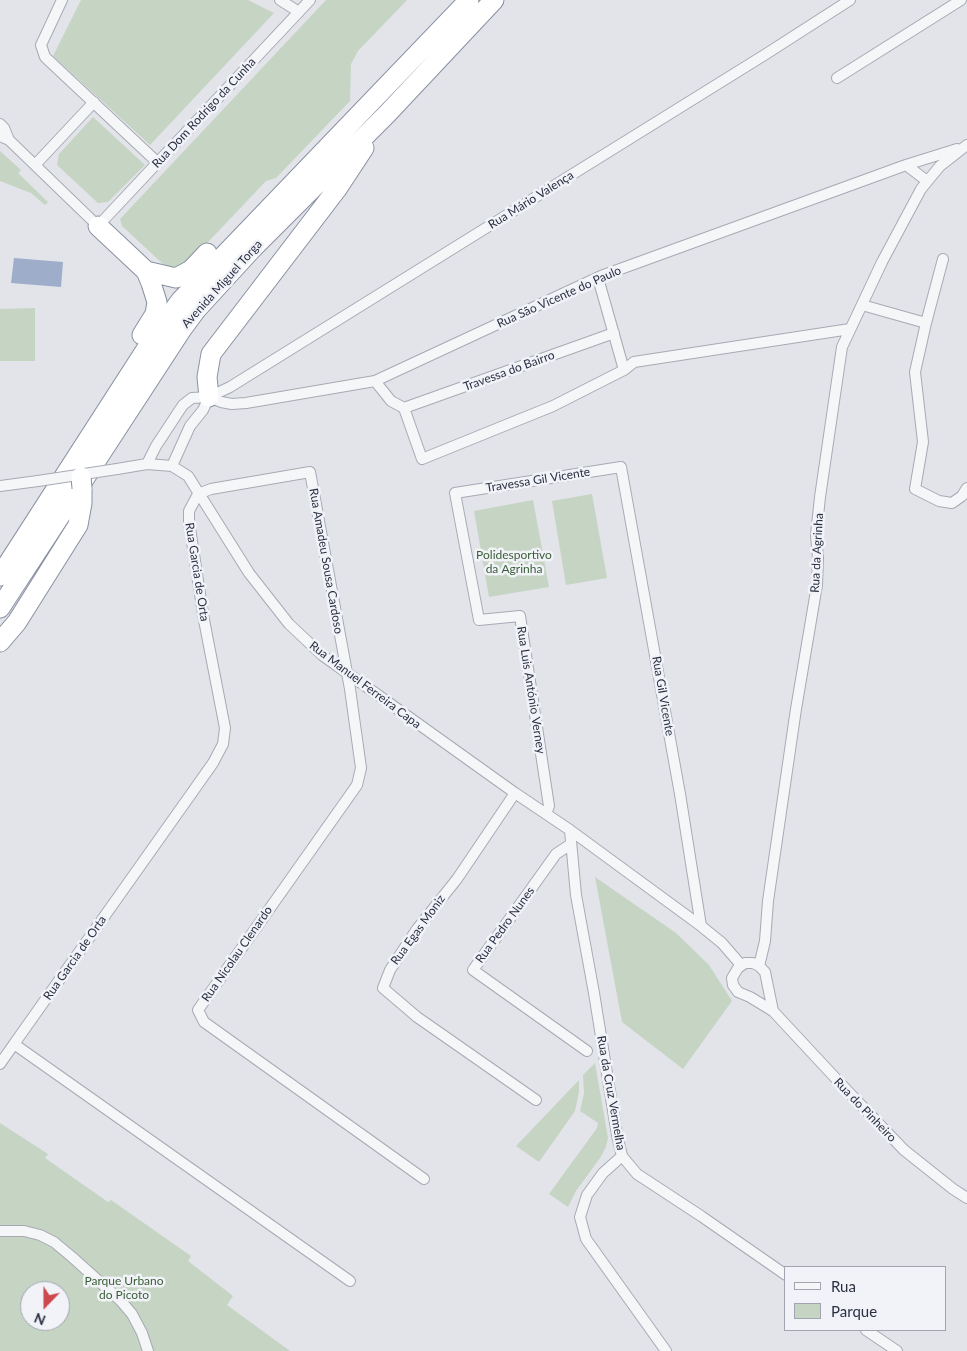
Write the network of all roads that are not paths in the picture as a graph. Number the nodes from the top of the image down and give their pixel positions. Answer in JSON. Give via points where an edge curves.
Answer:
{"nodes":[{"id":1,"x":62,"y":0,"type":"edge"},
{"id":2,"x":280,"y":0,"type":"edge"},
{"id":3,"x":310,"y":0,"type":"edge"},
{"id":4,"x":469,"y":0,"type":"edge"},
{"id":5,"x":494,"y":0,"type":"edge"},
{"id":6,"x":850,"y":0,"type":"edge"},
{"id":7,"x":961,"y":0,"type":"edge"},
{"id":8,"x":298,"y":12,"type":"junction"},
{"id":9,"x":837,"y":78,"type":"dead end"},
{"id":10,"x":94,"y":102,"type":"junction"},
{"id":11,"x":387,"y":114,"type":"junction"},
{"id":12,"x":0,"y":124,"type":"edge"},
{"id":13,"x":5,"y":138,"type":"edge"},
{"id":14,"x":966,"y":146,"type":"edge"},
{"id":15,"x":157,"y":162,"type":"junction"},
{"id":16,"x":35,"y":165,"type":"junction"},
{"id":17,"x":906,"y":165,"type":"junction"},
{"id":18,"x":928,"y":181,"type":"junction"},
{"id":19,"x":277,"y":198,"type":"junction"},
{"id":20,"x":98,"y":226,"type":"junction"},
{"id":21,"x":943,"y":259,"type":"dead end"},
{"id":22,"x":146,"y":271,"type":"junction"},
{"id":23,"x":598,"y":278,"type":"junction"},
{"id":24,"x":862,"y":305,"type":"junction"},
{"id":25,"x":926,"y":323,"type":"junction"},
{"id":26,"x":850,"y":330,"type":"junction"},
{"id":27,"x":614,"y":333,"type":"junction"},
{"id":28,"x":624,"y":370,"type":"junction"},
{"id":29,"x":375,"y":381,"type":"junction"},
{"id":30,"x":209,"y":397,"type":"junction"},
{"id":31,"x":115,"y":399,"type":"junction"},
{"id":32,"x":404,"y":408,"type":"junction"},
{"id":33,"x":147,"y":464,"type":"junction"},
{"id":34,"x":172,"y":466,"type":"junction"},
{"id":35,"x":621,"y":467,"type":"joint"},
{"id":36,"x":81,"y":480,"type":"junction"},
{"id":37,"x":0,"y":486,"type":"edge"},
{"id":38,"x":967,"y":488,"type":"edge"},
{"id":39,"x":455,"y":493,"type":"joint"},
{"id":40,"x":198,"y":494,"type":"junction"},
{"id":41,"x":0,"y":576,"type":"edge"},
{"id":42,"x":0,"y":608,"type":"edge"},
{"id":43,"x":0,"y":642,"type":"edge"},
{"id":44,"x":347,"y":673,"type":"junction"},
{"id":45,"x":515,"y":793,"type":"junction"},
{"id":46,"x":546,"y":814,"type":"junction"},
{"id":47,"x":570,"y":830,"type":"junction"},
{"id":48,"x":572,"y":844,"type":"junction"},
{"id":49,"x":701,"y":926,"type":"junction"},
{"id":50,"x":741,"y":965,"type":"junction"},
{"id":51,"x":759,"y":966,"type":"junction"},
{"id":52,"x":766,"y":981,"type":"junction"},
{"id":53,"x":750,"y":997,"type":"junction"},
{"id":54,"x":773,"y":1011,"type":"junction"},
{"id":55,"x":14,"y":1044,"type":"junction"},
{"id":56,"x":587,"y":1051,"type":"dead end"},
{"id":57,"x":0,"y":1064,"type":"edge"},
{"id":58,"x":536,"y":1100,"type":"dead end"},
{"id":59,"x":622,"y":1156,"type":"junction"},
{"id":60,"x":424,"y":1178,"type":"dead end"},
{"id":61,"x":967,"y":1198,"type":"edge"},
{"id":62,"x":0,"y":1231,"type":"edge"},
{"id":63,"x":784,"y":1274,"type":"edge"},
{"id":64,"x":350,"y":1282,"type":"dead end"},
{"id":65,"x":867,"y":1331,"type":"edge"},
{"id":66,"x":148,"y":1351,"type":"edge"},
{"id":67,"x":666,"y":1351,"type":"edge"},
{"id":68,"x":897,"y":1351,"type":"edge"}],
"edges":[{"from":1,"to":10,"type":"street","via":[[41,45],[45,57]]},
{"from":2,"to":8,"type":"street"},
{"from":3,"to":8,"type":"street","name":"Rua Dom Rodrigo da Cunha"},
{"from":4,"to":19,"type":"highway","name":"Avenida Miguel Torga"},
{"from":5,"to":11,"type":"highway","name":"Avenida Miguel Torga"},
{"from":6,"to":30,"type":"street","name":"Rua Mário Valença","via":[[230,388]]},
{"from":7,"to":9,"type":"street"},
{"from":8,"to":15,"type":"street","name":"Rua Dom Rodrigo da Cunha"},
{"from":10,"to":15,"type":"street"},
{"from":10,"to":16,"type":"street"},
{"from":11,"to":30,"type":"highway","via":[[337,189],[211,354],[207,377]]},
{"from":11,"to":42,"type":"highway","name":"Avenida Miguel Torga","via":[[252,248],[196,310]]},
{"from":12,"to":13,"type":"street"},
{"from":13,"to":16,"type":"street"},
{"from":14,"to":17,"type":"street","name":"Rua São Vicente do Paulo"},
{"from":14,"to":18,"type":"street","name":"Rua da Agrinha","via":[[940,166]]},
{"from":15,"to":20,"type":"street","name":"Rua Dom Rodrigo da Cunha"},
{"from":16,"to":20,"type":"street"},
{"from":17,"to":18,"type":"street"},
{"from":17,"to":23,"type":"street","name":"Rua São Vicente do Paulo"},
{"from":18,"to":24,"type":"street","name":"Rua da Agrinha","via":[[882,262]]},
{"from":19,"to":22,"type":"highway","via":[[257,202],[191,270],[176,278]]},
{"from":19,"to":31,"type":"highway","name":"Avenida Miguel Torga","via":[[181,300]]},
{"from":20,"to":22,"type":"highway"},
{"from":21,"to":25,"type":"street"},
{"from":22,"to":31,"type":"highway","via":[[157,302],[155,314],[122,368]]},
{"from":23,"to":27,"type":"street"},
{"from":23,"to":29,"type":"street","name":"Rua São Vicente do Paulo"},
{"from":24,"to":25,"type":"street"},
{"from":24,"to":26,"type":"street","name":"Rua da Agrinha"},
{"from":25,"to":38,"type":"street","via":[[915,372],[923,442],[915,489],[952,503]]},
{"from":26,"to":28,"type":"street","via":[[634,362]]},
{"from":26,"to":51,"type":"street","name":"Rua da Agrinha","via":[[842,346],[820,491],[816,536],[817,585]]},
{"from":27,"to":28,"type":"street"},
{"from":27,"to":32,"type":"street","name":"Travessa do Bairro"},
{"from":28,"to":32,"type":"street","via":[[553,406],[422,459]]},
{"from":29,"to":30,"type":"street","name":"Rua São Vicente do Paulo","via":[[246,403],[232,404]]},
{"from":29,"to":32,"type":"street","via":[[390,401]]},
{"from":30,"to":33,"type":"street","name":"Rua Mário Valença","via":[[192,398],[183,405]]},
{"from":30,"to":34,"type":"street","via":[[190,426]]},
{"from":31,"to":41,"type":"highway","name":"Avenida Miguel Torga"},
{"from":33,"to":34,"type":"street"},
{"from":33,"to":36,"type":"street","bridge":true},
{"from":34,"to":40,"type":"street","name":"Rua Manuel Ferreira Capa","via":[[188,476]]},
{"from":35,"to":39,"type":"street","name":"Travessa Gil Vicente"},
{"from":35,"to":49,"type":"street","name":"Rua Gil Vicente"},
{"from":36,"to":37,"type":"street","bridge":true},
{"from":36,"to":43,"type":"highway","via":[[82,503],[78,525],[17,622]]},
{"from":39,"to":46,"type":"street","name":"Rua Luis António Verney","via":[[479,620],[520,616],[549,806]]},
{"from":40,"to":44,"type":"street","name":"Rua Manuel Ferreira Capa","via":[[249,574],[289,624]]},
{"from":40,"to":44,"type":"street","name":"Rua Amadeu Sousa Cardoso","via":[[211,488],[310,472]]},
{"from":40,"to":55,"type":"street","name":"Rua Garcia de Orta","via":[[189,511],[189,522],[224,728],[223,744],[213,763]]},
{"from":44,"to":45,"type":"street","name":"Rua Manuel Ferreira Capa"},
{"from":44,"to":60,"type":"street","name":"Rua Nicolau Clenardo","via":[[361,768],[357,784],[198,1010],[204,1022]]},
{"from":45,"to":46,"type":"street","name":"Rua Manuel Ferreira Capa"},
{"from":45,"to":58,"type":"street","name":"Rua Egas Moniz","via":[[457,879],[417,929],[390,970],[383,988],[416,1016]]},
{"from":46,"to":47,"type":"street","name":"Rua Manuel Ferreira Capa"},
{"from":47,"to":48,"type":"street","name":"Rua da Cruz Vermelha"},
{"from":47,"to":49,"type":"street","name":"Rua Manuel Ferreira Capa"},
{"from":48,"to":56,"type":"street","name":"Rua Pedro Nunes","via":[[556,854],[473,970]]},
{"from":48,"to":59,"type":"street","name":"Rua da Cruz Vermelha","via":[[576,894]]},
{"from":49,"to":50,"type":"street","name":"Rua Manuel Ferreira Capa"},
{"from":50,"to":51,"type":"street"},
{"from":50,"to":53,"type":"street","name":"Rua do Pinheiro","via":[[734,972],[733,985],[738,992]]},
{"from":51,"to":52,"type":"street","name":"Rua do Pinheiro"},
{"from":52,"to":53,"type":"street","via":[[762,992]]},
{"from":52,"to":54,"type":"street","name":"Rua do Pinheiro"},
{"from":53,"to":54,"type":"street","name":"Rua do Pinheiro"},
{"from":54,"to":61,"type":"street","name":"Rua do Pinheiro","via":[[904,1150]]},
{"from":55,"to":57,"type":"street","name":"Rua Garcia de Orta"},
{"from":55,"to":64,"type":"street"},
{"from":59,"to":63,"type":"street","name":"Rua da Cruz Vermelha","via":[[637,1174]]},
{"from":59,"to":67,"type":"street","via":[[603,1173],[587,1195],[580,1217],[586,1239]]},
{"from":62,"to":66,"type":"street","via":[[24,1231],[54,1242],[121,1300],[132,1314]]},
{"from":65,"to":68,"type":"street"}]}
